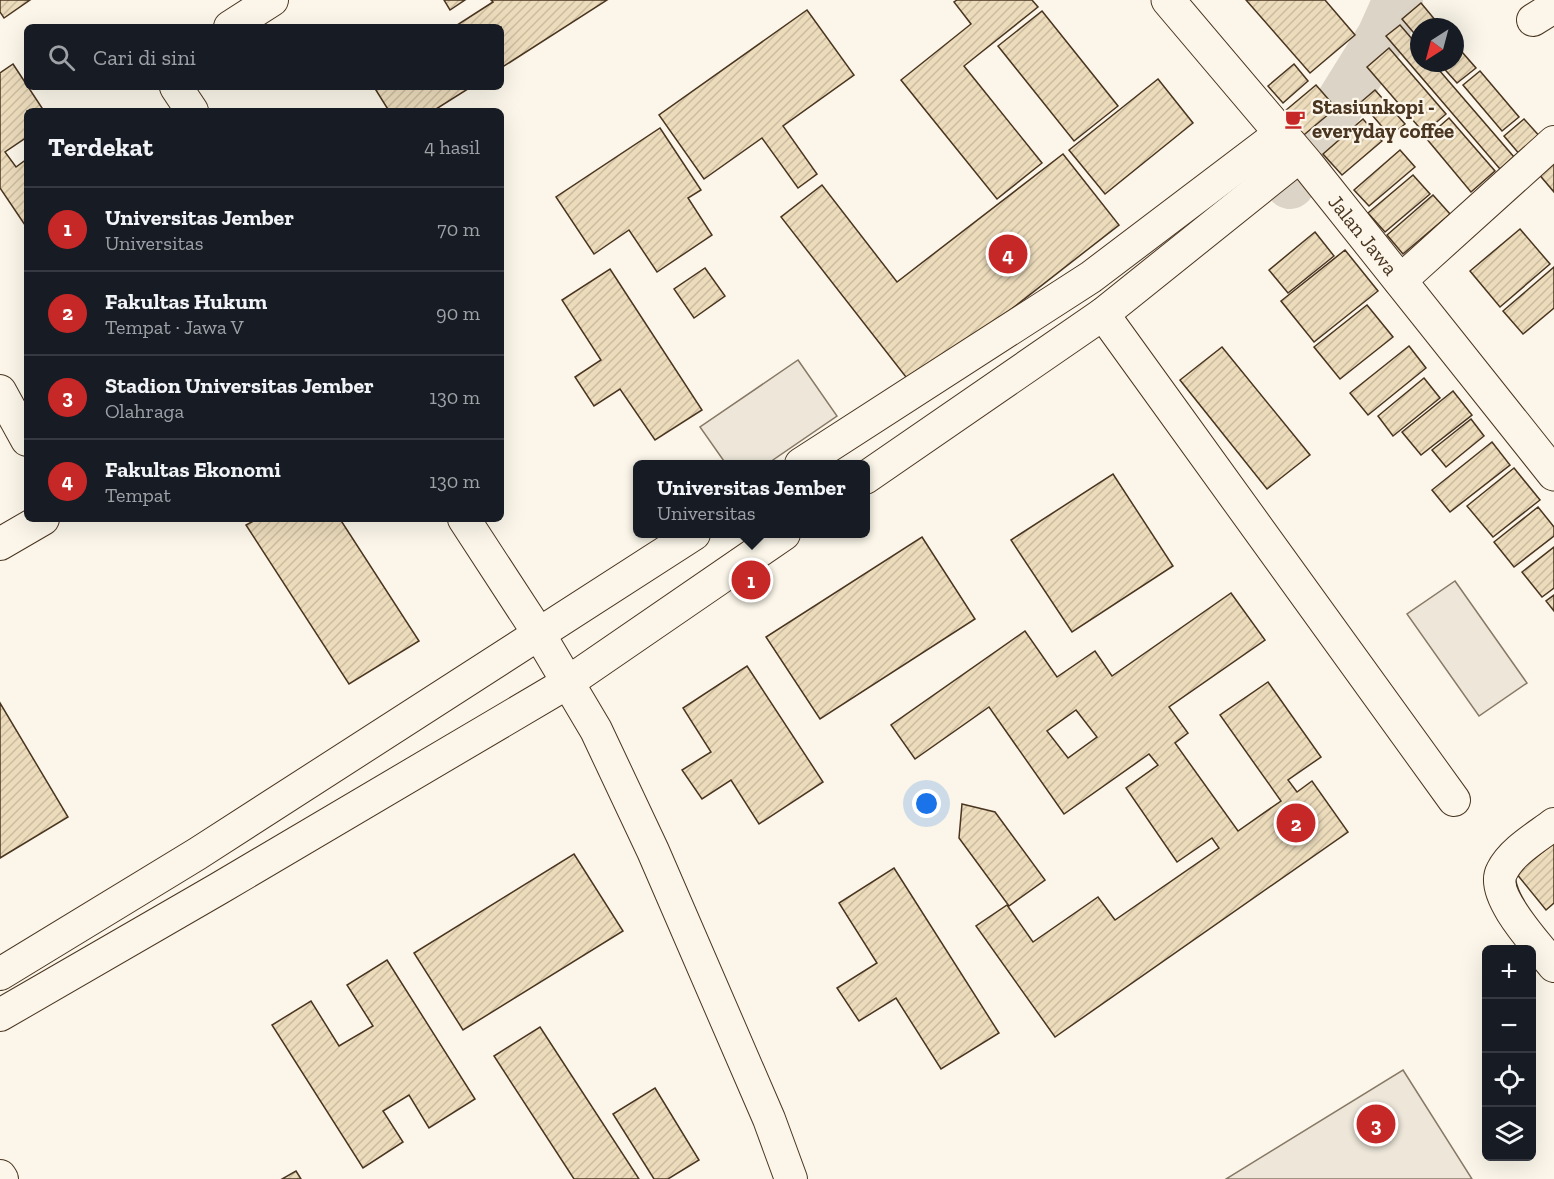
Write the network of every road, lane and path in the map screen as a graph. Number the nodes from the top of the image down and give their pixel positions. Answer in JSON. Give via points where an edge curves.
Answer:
{"nodes":[{"id":1,"x":272,"y":0,"type":"edge"},
{"id":2,"x":1168,"y":0,"type":"edge"},
{"id":3,"x":235,"y":24,"type":"edge"},
{"id":4,"x":178,"y":90,"type":"edge"},
{"id":5,"x":190,"y":108,"type":"edge"},
{"id":6,"x":1554,"y":142,"type":"edge"},
{"id":7,"x":1297,"y":153,"type":"junction"},
{"id":8,"x":1401,"y":281,"type":"junction"},
{"id":9,"x":1103,"y":314,"type":"junction"},
{"id":10,"x":0,"y":391,"type":"edge"},
{"id":11,"x":24,"y":435,"type":"edge"},
{"id":12,"x":809,"y":460,"type":"edge"},
{"id":13,"x":1554,"y":474,"type":"edge"},
{"id":14,"x":870,"y":475,"type":"edge"},
{"id":15,"x":38,"y":522,"type":"edge"},
{"id":16,"x":466,"y":522,"type":"edge"},
{"id":17,"x":688,"y":538,"type":"edge"},
{"id":18,"x":778,"y":538,"type":"edge"},
{"id":19,"x":0,"y":544,"type":"edge"},
{"id":20,"x":539,"y":634,"type":"junction"},
{"id":21,"x":567,"y":683,"type":"junction"},
{"id":22,"x":1454,"y":800,"type":"dead end"},
{"id":23,"x":1554,"y":824,"type":"edge"},
{"id":24,"x":1554,"y":966,"type":"edge"},
{"id":25,"x":0,"y":974,"type":"edge"},
{"id":26,"x":0,"y":1015,"type":"edge"},
{"id":27,"x":791,"y":1179,"type":"edge"}],
"edges":[{"from":1,"to":3,"type":"street"},
{"from":2,"to":7,"type":"main road","name":"Jalan Jawa"},
{"from":4,"to":5,"type":"street"},
{"from":6,"to":8,"type":"street"},
{"from":7,"to":8,"type":"main road","name":"Jalan Jawa"},
{"from":7,"to":9,"type":"street"},
{"from":7,"to":12,"type":"street","via":[[1090,277]]},
{"from":8,"to":13,"type":"main road","name":"Jalan Jawa"},
{"from":9,"to":14,"type":"street"},
{"from":9,"to":22,"type":"street"},
{"from":10,"to":11,"type":"street"},
{"from":15,"to":19,"type":"street"},
{"from":16,"to":20,"type":"street"},
{"from":17,"to":20,"type":"street"},
{"from":18,"to":21,"type":"street"},
{"from":20,"to":21,"type":"street"},
{"from":20,"to":25,"type":"street","via":[[197,854]]},
{"from":21,"to":26,"type":"street"},
{"from":21,"to":27,"type":"street","via":[[596,730],[653,851]]},
{"from":23,"to":24,"type":"street","via":[[1507,862],[1499,878],[1503,898]]}]}
